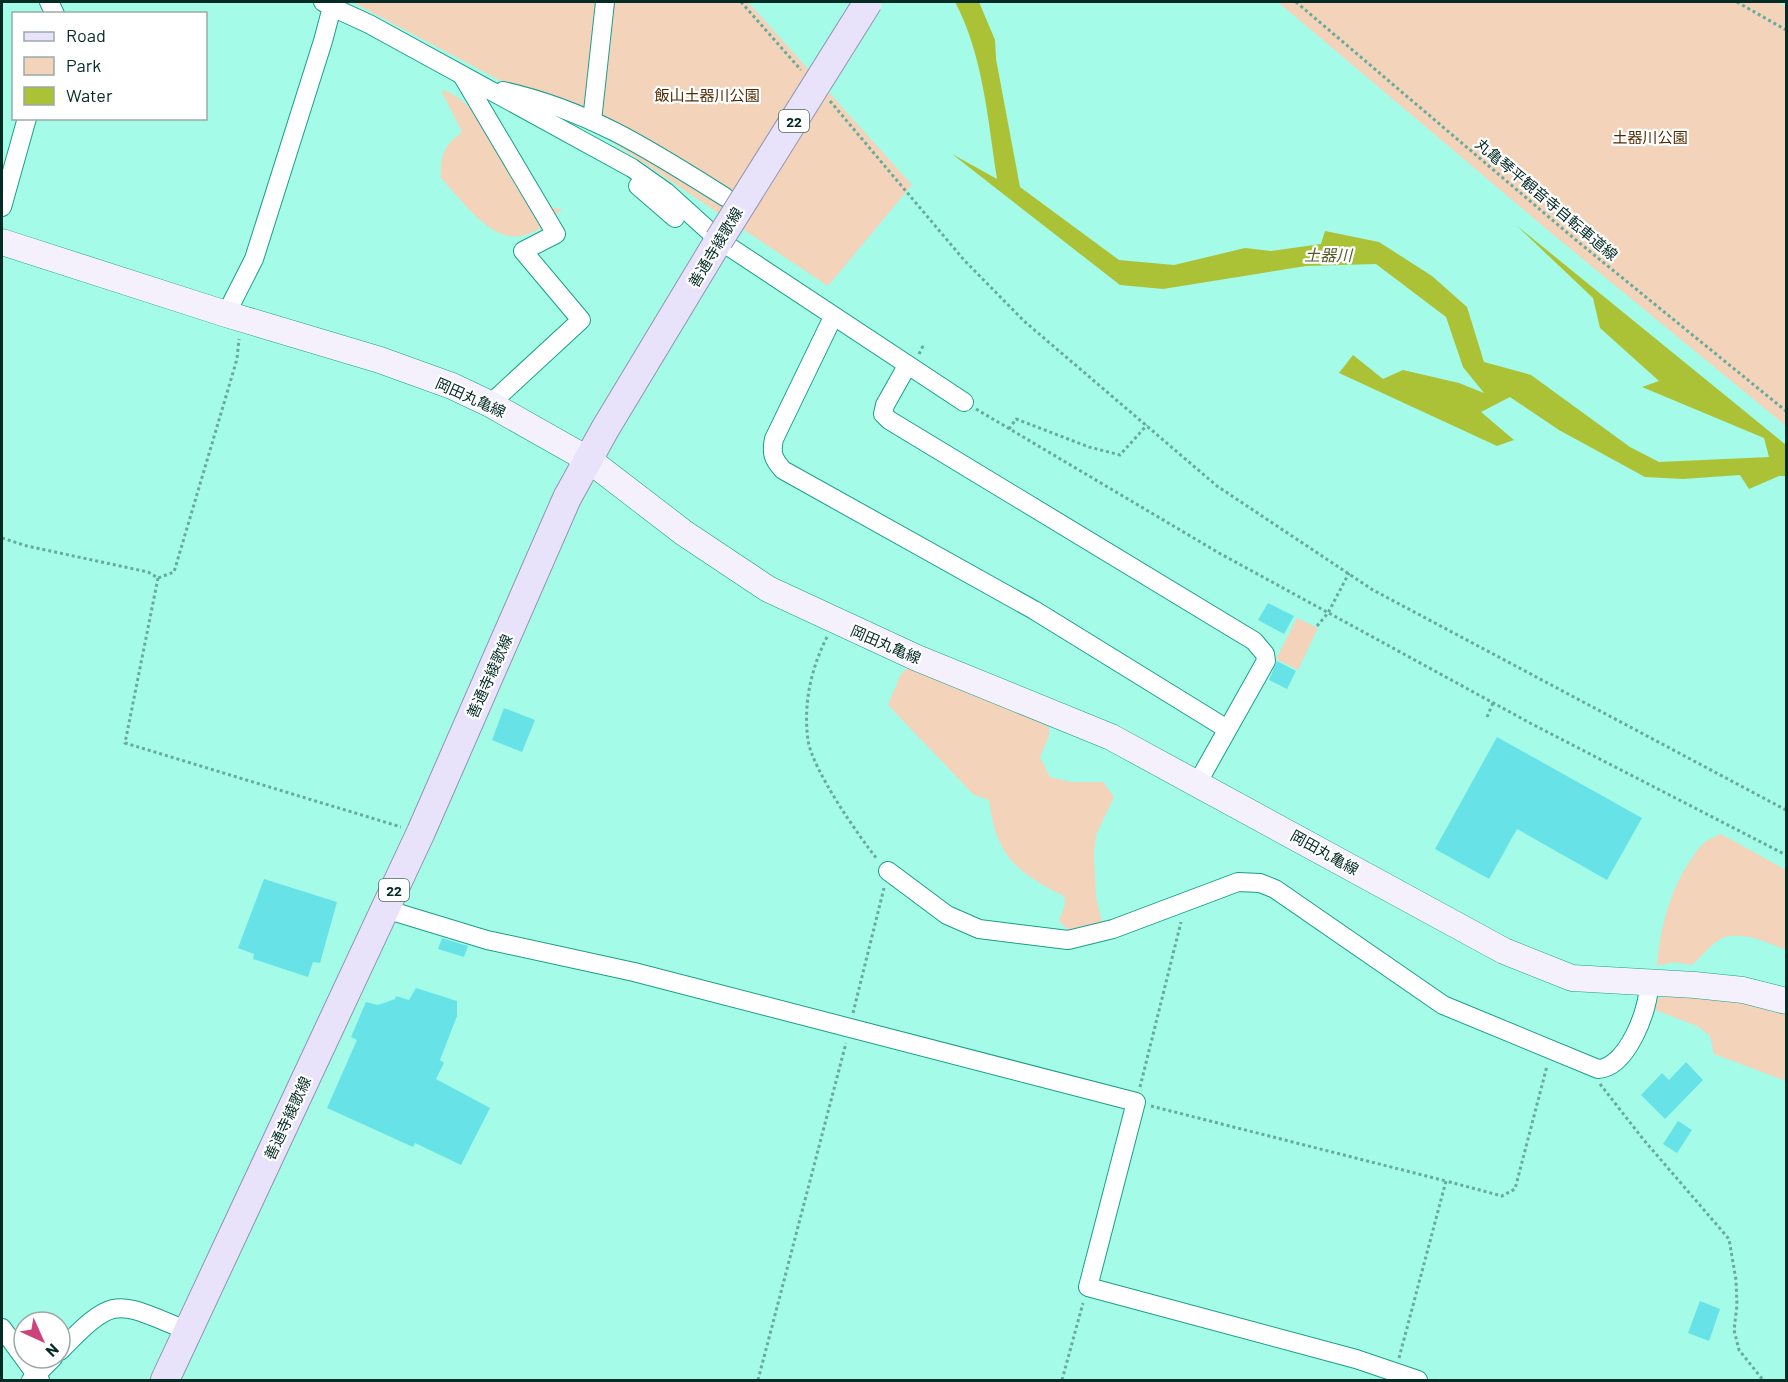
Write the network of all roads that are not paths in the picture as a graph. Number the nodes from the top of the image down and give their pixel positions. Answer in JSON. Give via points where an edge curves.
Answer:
{"nodes":[{"id":1,"x":605,"y":2,"type":"edge"},
{"id":2,"x":868,"y":2,"type":"edge"},
{"id":3,"x":327,"y":4,"type":"edge"},
{"id":4,"x":462,"y":75,"type":"junction"},
{"id":5,"x":483,"y":87,"type":"junction"},
{"id":6,"x":26,"y":120,"type":"edge"},
{"id":7,"x":592,"y":121,"type":"junction"},
{"id":8,"x":725,"y":197,"type":"dead end"},
{"id":9,"x":2,"y":207,"type":"edge"},
{"id":10,"x":675,"y":218,"type":"dead end"},
{"id":11,"x":719,"y":240,"type":"junction"},
{"id":12,"x":2,"y":242,"type":"edge"},
{"id":13,"x":234,"y":317,"type":"junction"},
{"id":14,"x":833,"y":317,"type":"junction"},
{"id":15,"x":907,"y":366,"type":"junction"},
{"id":16,"x":964,"y":402,"type":"road end"},
{"id":17,"x":490,"y":404,"type":"junction"},
{"id":18,"x":589,"y":460,"type":"junction"},
{"id":19,"x":1227,"y":729,"type":"junction"},
{"id":20,"x":1198,"y":782,"type":"junction"},
{"id":21,"x":888,"y":871,"type":"road end"},
{"id":22,"x":385,"y":909,"type":"junction"},
{"id":23,"x":1649,"y":982,"type":"junction"},
{"id":24,"x":1786,"y":1001,"type":"edge"},
{"id":25,"x":2,"y":1328,"type":"edge"},
{"id":26,"x":186,"y":1330,"type":"junction"},
{"id":27,"x":72,"y":1339,"type":"edge"},
{"id":28,"x":1396,"y":1375,"type":"edge"},
{"id":29,"x":36,"y":1379,"type":"edge"},
{"id":30,"x":165,"y":1380,"type":"edge"},
{"id":31,"x":1418,"y":1380,"type":"edge"}],
"edges":[{"from":1,"to":7,"type":"street"},
{"from":2,"to":11,"type":"main road","name":"善通寺綾歌線","number":"22","bridge":true},
{"from":3,"to":4,"type":"street"},
{"from":3,"to":13,"type":"street"},
{"from":4,"to":5,"type":"street"},
{"from":4,"to":17,"type":"street","via":[[556,234],[523,251],[581,320]]},
{"from":5,"to":7,"type":"street","via":[[524,96]]},
{"from":5,"to":10,"type":"street","via":[[498,105],[606,165],[650,194]]},
{"from":5,"to":11,"type":"street","via":[[632,168],[666,192]]},
{"from":6,"to":9,"type":"street"},
{"from":7,"to":8,"type":"street","via":[[625,135]]},
{"from":11,"to":14,"type":"street"},
{"from":11,"to":18,"type":"main road","name":"善通寺綾歌線","number":"22"},
{"from":12,"to":13,"type":"main road","name":"岡田丸亀線"},
{"from":13,"to":17,"type":"main road","name":"岡田丸亀線","via":[[380,360]]},
{"from":14,"to":15,"type":"street"},
{"from":14,"to":19,"type":"street","via":[[774,439],[771,451],[783,470],[1034,610]]},
{"from":15,"to":16,"type":"street"},
{"from":15,"to":19,"type":"street","via":[[885,405],[883,414],[889,420],[1254,641],[1266,661]]},
{"from":17,"to":18,"type":"main road","name":"岡田丸亀線"},
{"from":18,"to":20,"type":"main road","name":"岡田丸亀線","via":[[731,567],[768,589],[917,658],[1112,737]]},
{"from":18,"to":22,"type":"main road","name":"善通寺綾歌線","number":"22","via":[[567,498]]},
{"from":19,"to":20,"type":"street"},
{"from":20,"to":23,"type":"main road","name":"岡田丸亀線","via":[[1504,951],[1572,978]]},
{"from":21,"to":23,"type":"street","via":[[947,915],[979,929],[1068,940],[1113,929],[1238,882],[1260,883],[1275,889],[1443,1005],[1598,1069],[1607,1069],[1621,1059],[1631,1043],[1648,1000]]},
{"from":22,"to":26,"type":"main road","name":"善通寺綾歌線","number":"22"},
{"from":22,"to":28,"type":"street","via":[[508,945],[634,972],[1136,1102],[1088,1287]]},
{"from":23,"to":24,"type":"main road","name":"岡田丸亀線","via":[[1743,990]]},
{"from":25,"to":29,"type":"street"},
{"from":26,"to":27,"type":"street","via":[[127,1307],[114,1307],[90,1321]]},
{"from":26,"to":30,"type":"main road","name":"善通寺綾歌線","number":"22"},
{"from":28,"to":31,"type":"street"}]}
